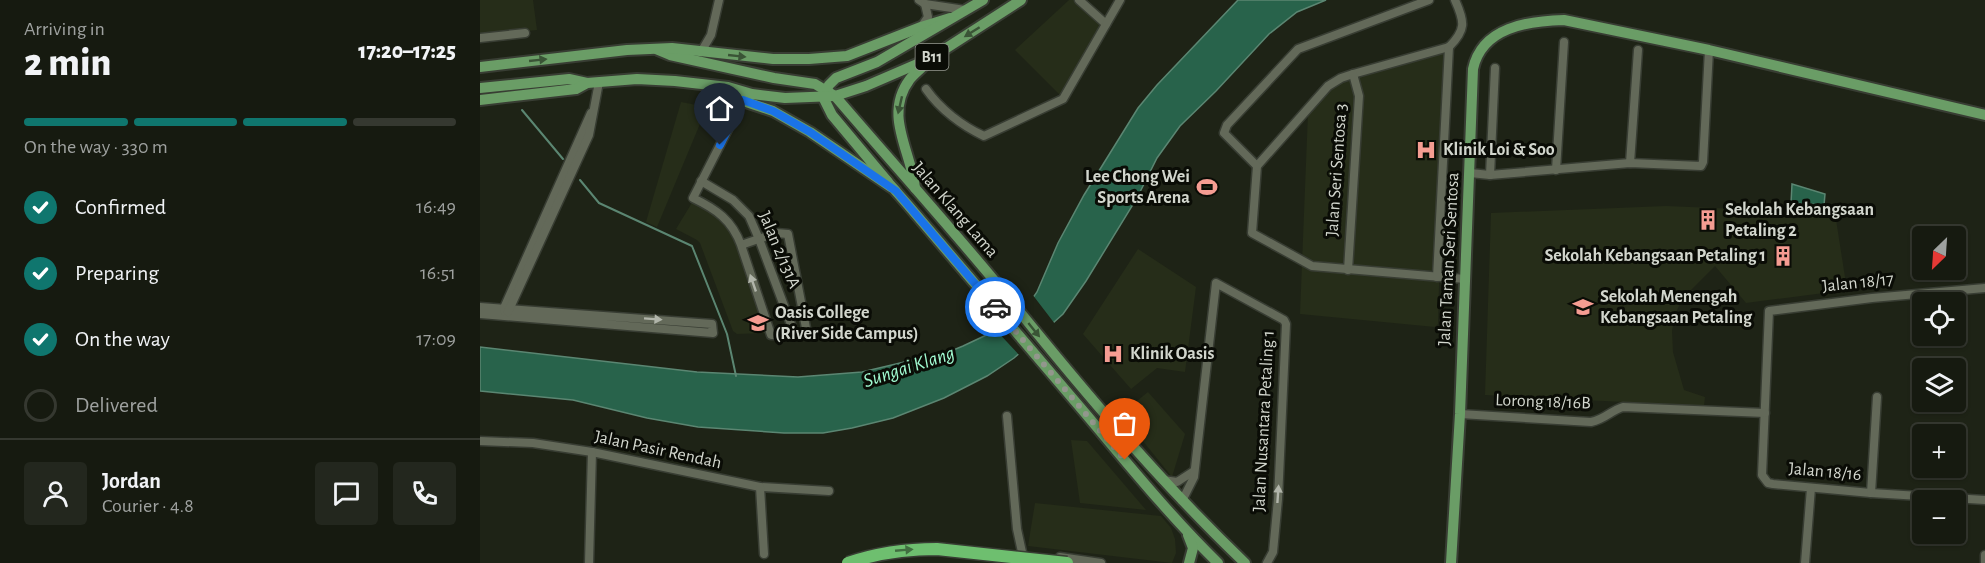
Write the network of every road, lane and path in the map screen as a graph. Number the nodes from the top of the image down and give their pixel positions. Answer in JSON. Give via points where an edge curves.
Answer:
{"nodes":[{"id":1,"x":719,"y":0,"type":"edge"},
{"id":2,"x":983,"y":0,"type":"edge"},
{"id":3,"x":1021,"y":0,"type":"edge"},
{"id":4,"x":1079,"y":0,"type":"edge"},
{"id":5,"x":1120,"y":0,"type":"edge"},
{"id":6,"x":1429,"y":0,"type":"edge"},
{"id":7,"x":1455,"y":0,"type":"edge"},
{"id":8,"x":922,"y":2,"type":"edge"},
{"id":9,"x":965,"y":10,"type":"junction"},
{"id":10,"x":950,"y":18,"type":"junction"},
{"id":11,"x":1106,"y":24,"type":"junction"},
{"id":12,"x":921,"y":27,"type":"junction"},
{"id":13,"x":525,"y":33,"type":"dead end"},
{"id":14,"x":480,"y":38,"type":"edge"},
{"id":15,"x":1564,"y":42,"type":"dead end"},
{"id":16,"x":1449,"y":47,"type":"junction"},
{"id":17,"x":658,"y":50,"type":"junction"},
{"id":18,"x":1638,"y":50,"type":"dead end"},
{"id":19,"x":1709,"y":50,"type":"junction"},
{"id":20,"x":701,"y":52,"type":"junction"},
{"id":21,"x":931,"y":57,"type":"junction"},
{"id":22,"x":480,"y":67,"type":"edge"},
{"id":23,"x":1495,"y":68,"type":"dead end"},
{"id":24,"x":1353,"y":74,"type":"junction"},
{"id":25,"x":675,"y":81,"type":"junction"},
{"id":26,"x":599,"y":82,"type":"junction"},
{"id":27,"x":586,"y":83,"type":"junction"},
{"id":28,"x":480,"y":88,"type":"edge"},
{"id":29,"x":926,"y":89,"type":"dead end"},
{"id":30,"x":828,"y":94,"type":"junction"},
{"id":31,"x":480,"y":100,"type":"edge"},
{"id":32,"x":743,"y":100,"type":"junction"},
{"id":33,"x":1985,"y":115,"type":"edge"},
{"id":34,"x":1630,"y":163,"type":"junction"},
{"id":35,"x":1257,"y":166,"type":"junction"},
{"id":36,"x":1556,"y":170,"type":"junction"},
{"id":37,"x":1470,"y":172,"type":"junction"},
{"id":38,"x":1490,"y":175,"type":"junction"},
{"id":39,"x":701,"y":181,"type":"junction"},
{"id":40,"x":916,"y":190,"type":"junction"},
{"id":41,"x":896,"y":191,"type":"junction"},
{"id":42,"x":759,"y":239,"type":"junction"},
{"id":43,"x":741,"y":245,"type":"junction"},
{"id":44,"x":1348,"y":270,"type":"junction"},
{"id":45,"x":1437,"y":277,"type":"junction"},
{"id":46,"x":1465,"y":279,"type":"junction"},
{"id":47,"x":1985,"y":288,"type":"edge"},
{"id":48,"x":480,"y":307,"type":"edge"},
{"id":49,"x":507,"y":310,"type":"junction"},
{"id":50,"x":1771,"y":310,"type":"joint"},
{"id":51,"x":480,"y":314,"type":"edge"},
{"id":52,"x":795,"y":335,"type":"junction"},
{"id":53,"x":1877,"y":397,"type":"dead end"},
{"id":54,"x":1765,"y":413,"type":"junction"},
{"id":55,"x":1460,"y":414,"type":"junction"},
{"id":56,"x":1007,"y":416,"type":"dead end"},
{"id":57,"x":480,"y":441,"type":"edge"},
{"id":58,"x":592,"y":452,"type":"junction"},
{"id":59,"x":1194,"y":471,"type":"junction"},
{"id":60,"x":1163,"y":480,"type":"junction"},
{"id":61,"x":760,"y":487,"type":"junction"},
{"id":62,"x":1811,"y":488,"type":"junction"},
{"id":63,"x":829,"y":490,"type":"dead end"},
{"id":64,"x":1871,"y":493,"type":"junction"},
{"id":65,"x":1985,"y":500,"type":"edge"},
{"id":66,"x":1182,"y":501,"type":"junction"},
{"id":67,"x":1187,"y":533,"type":"junction"},
{"id":68,"x":1022,"y":552,"type":"junction"},
{"id":69,"x":764,"y":554,"type":"dead end"},
{"id":70,"x":1985,"y":555,"type":"edge"},
{"id":71,"x":589,"y":563,"type":"edge"},
{"id":72,"x":848,"y":563,"type":"edge"},
{"id":73,"x":1015,"y":563,"type":"edge"},
{"id":74,"x":1067,"y":563,"type":"edge"},
{"id":75,"x":1101,"y":563,"type":"edge"},
{"id":76,"x":1189,"y":563,"type":"edge"},
{"id":77,"x":1218,"y":563,"type":"edge"},
{"id":78,"x":1237,"y":563,"type":"edge"},
{"id":79,"x":1245,"y":563,"type":"edge"},
{"id":80,"x":1267,"y":563,"type":"edge"},
{"id":81,"x":1451,"y":563,"type":"edge"},
{"id":82,"x":1805,"y":563,"type":"edge"},
{"id":83,"x":1984,"y":563,"type":"edge"}],
"edges":[{"from":1,"to":20,"type":"street","via":[[711,35]]},
{"from":2,"to":9,"type":"main road","number":"B11"},
{"from":3,"to":21,"type":"main road","number":"B11","one_way":true},
{"from":4,"to":11,"type":"street"},
{"from":5,"to":11,"type":"street"},
{"from":6,"to":35,"type":"street","via":[[1298,50],[1282,64],[1224,133]]},
{"from":7,"to":16,"type":"street","via":[[1463,27]]},
{"from":8,"to":9,"type":"street"},
{"from":8,"to":12,"type":"street","via":[[928,17]]},
{"from":9,"to":10,"type":"main road","number":"B11"},
{"from":10,"to":12,"type":"main road"},
{"from":10,"to":30,"type":"main road","number":"B11","via":[[877,62],[836,78]]},
{"from":11,"to":29,"type":"street","via":[[1063,99],[984,136],[968,129]]},
{"from":20,"to":12,"type":"main road","one_way":true,"via":[[773,59],[847,56]]},
{"from":13,"to":14,"type":"street"},
{"from":15,"to":36,"type":"street"},
{"from":16,"to":24,"type":"street"},
{"from":16,"to":45,"type":"street"},
{"from":17,"to":20,"type":"main road"},
{"from":22,"to":17,"type":"main road","one_way":true},
{"from":17,"to":30,"type":"main road","via":[[805,82]]},
{"from":18,"to":34,"type":"street"},
{"from":19,"to":33,"type":"main road","name":"Jalan Taman Seri Sentosa"},
{"from":19,"to":34,"type":"street","via":[[1701,166]]},
{"from":19,"to":37,"type":"main road","name":"Jalan Taman Seri Sentosa","via":[[1564,20],[1532,22],[1506,30],[1480,48],[1475,58]]},
{"from":21,"to":30,"type":"main road","number":"B11","via":[[866,86]]},
{"from":21,"to":40,"type":"main road","one_way":true,"via":[[910,79],[897,112]]},
{"from":23,"to":38,"type":"street"},
{"from":24,"to":35,"type":"street","via":[[1328,86]]},
{"from":24,"to":44,"type":"street","name":"Jalan Seri Sentosa 3","via":[[1359,96]]},
{"from":25,"to":26,"type":"main road"},
{"from":25,"to":30,"type":"main road","via":[[785,98]]},
{"from":25,"to":32,"type":"main road"},
{"from":26,"to":27,"type":"main road"},
{"from":26,"to":49,"type":"street","via":[[589,135]]},
{"from":27,"to":28,"type":"main road","via":[[569,79]]},
{"from":27,"to":31,"type":"main road","via":[[576,89]]},
{"from":30,"to":40,"type":"main road","name":"Jalan Klang Lama"},
{"from":30,"to":41,"type":"main road","name":"Jalan Klang Lama","via":[[832,115]]},
{"from":32,"to":39,"type":"street"},
{"from":32,"to":41,"type":"main road","via":[[773,111],[810,132]]},
{"from":34,"to":36,"type":"street"},
{"from":35,"to":44,"type":"street","via":[[1252,233],[1312,266]]},
{"from":36,"to":38,"type":"street"},
{"from":37,"to":38,"type":"street"},
{"from":37,"to":46,"type":"main road","name":"Jalan Taman Seri Sentosa"},
{"from":39,"to":42,"type":"street","name":"Jalan 2/131A","via":[[742,208]]},
{"from":39,"to":43,"type":"street","via":[[693,198],[718,211],[736,232]]},
{"from":40,"to":60,"type":"main road","name":"Jalan Klang Lama","one_way":true},
{"from":41,"to":67,"type":"main road","name":"Jalan Klang Lama"},
{"from":42,"to":43,"type":"street"},
{"from":42,"to":52,"type":"street","name":"Jalan 2/131A"},
{"from":42,"to":52,"type":"street","via":[[776,233],[788,234],[806,328]]},
{"from":52,"to":43,"type":"street","one_way":true,"via":[[771,335]]},
{"from":44,"to":45,"type":"street"},
{"from":45,"to":46,"type":"street"},
{"from":46,"to":55,"type":"main road","name":"Jalan Taman Seri Sentosa"},
{"from":47,"to":50,"type":"street","name":"Jalan 18/17"},
{"from":48,"to":49,"type":"street"},
{"from":49,"to":49,"type":"street","one_way":true,"via":[[712,324],[713,333]]},
{"from":49,"to":51,"type":"street"},
{"from":50,"to":54,"type":"street","name":"Jalan 18/16","via":[[1767,314]]},
{"from":53,"to":64,"type":"street"},
{"from":54,"to":55,"type":"street","name":"Lorong 18/16B","via":[[1623,407],[1591,422]]},
{"from":54,"to":62,"type":"street","name":"Jalan 18/16","via":[[1763,479],[1773,484]]},
{"from":55,"to":81,"type":"main road","name":"Jalan Taman Seri Sentosa"},
{"from":56,"to":68,"type":"street"},
{"from":57,"to":58,"type":"street","name":"Jalan Pasir Rendah","via":[[533,443]]},
{"from":58,"to":61,"type":"street","name":"Jalan Pasir Rendah"},
{"from":58,"to":71,"type":"street"},
{"from":59,"to":60,"type":"street","via":[[1177,482]]},
{"from":59,"to":66,"type":"street"},
{"from":80,"to":59,"type":"street","name":"Jalan Nusantara Petaling 1","one_way":true,"via":[[1273,552],[1286,324],[1216,283]]},
{"from":60,"to":66,"type":"main road","name":"Jalan Klang Lama"},
{"from":60,"to":78,"type":"main road","via":[[1180,504]]},
{"from":61,"to":63,"type":"street","name":"Jalan Pasir Rendah"},
{"from":61,"to":69,"type":"street"},
{"from":62,"to":64,"type":"street","name":"Jalan 18/16"},
{"from":62,"to":82,"type":"street"},
{"from":64,"to":65,"type":"street","name":"Jalan 18/16"},
{"from":66,"to":79,"type":"main road","name":"Jalan Klang Lama"},
{"from":67,"to":76,"type":"main road","via":[[1193,548]]},
{"from":67,"to":77,"type":"main road","name":"Jalan Klang Lama"},
{"from":68,"to":73,"type":"street"},
{"from":68,"to":75,"type":"street"},
{"from":70,"to":83,"type":"street"},
{"from":72,"to":74,"type":"highway","one_way":true,"bridge":true,"via":[[916,549]]}]}
